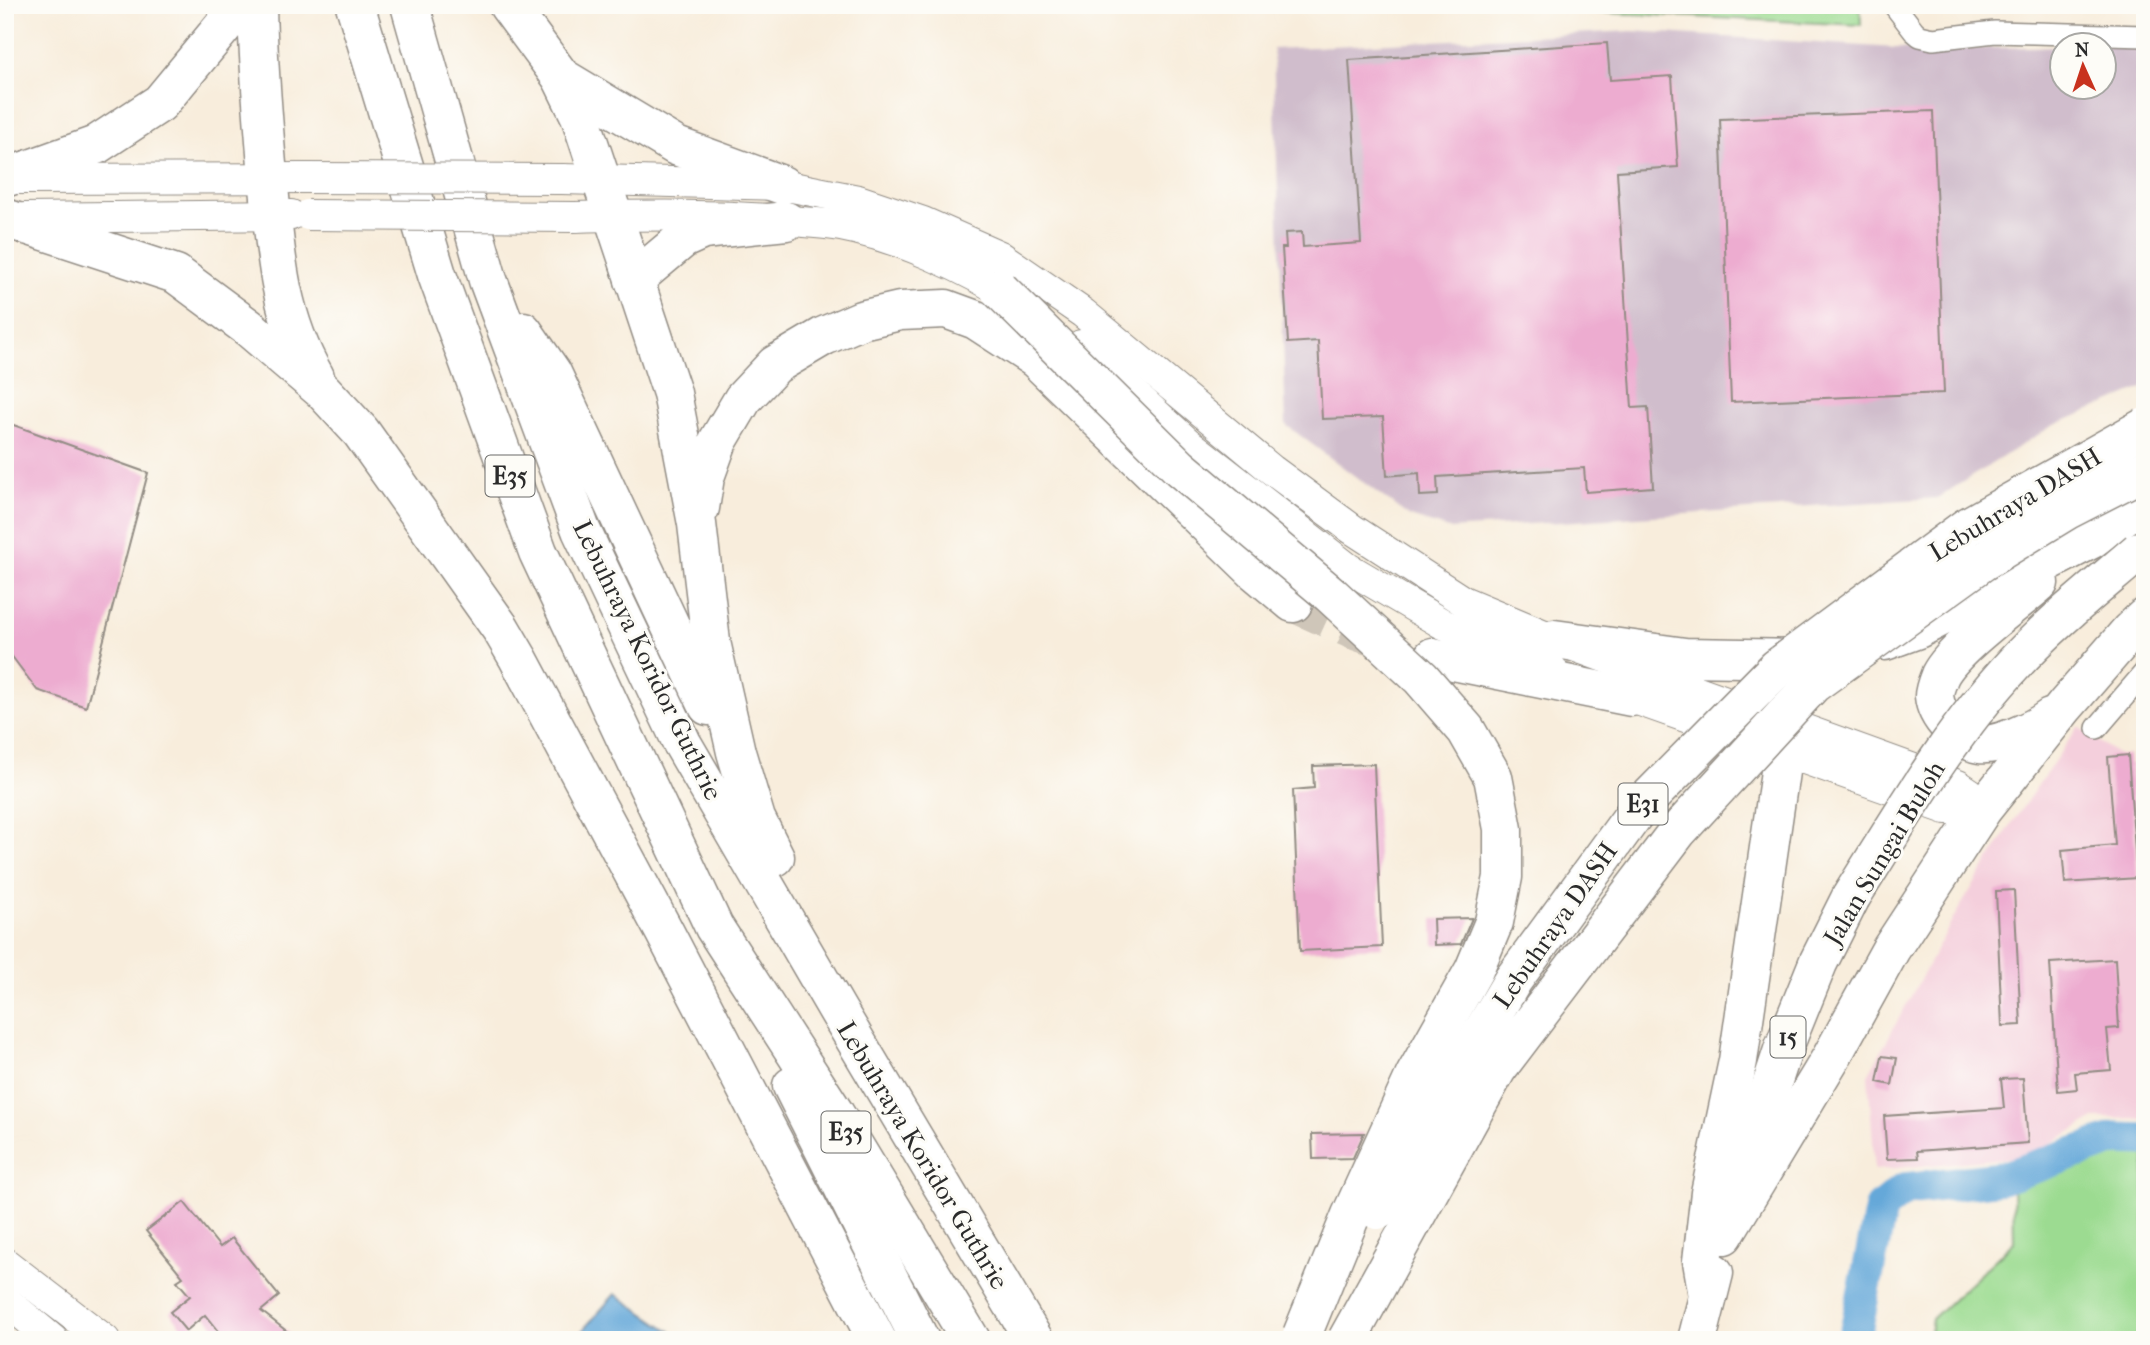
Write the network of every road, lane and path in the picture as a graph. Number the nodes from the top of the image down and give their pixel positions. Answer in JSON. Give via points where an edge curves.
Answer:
{"nodes":[{"id":1,"x":240,"y":5,"type":"edge"},
{"id":2,"x":257,"y":5,"type":"edge"},
{"id":3,"x":355,"y":5,"type":"edge"},
{"id":4,"x":410,"y":5,"type":"edge"},
{"id":5,"x":508,"y":5,"type":"edge"},
{"id":6,"x":1894,"y":5,"type":"edge"},
{"id":7,"x":2145,"y":36,"type":"edge"},
{"id":8,"x":561,"y":77,"type":"junction"},
{"id":9,"x":5,"y":179,"type":"edge"},
{"id":10,"x":601,"y":179,"type":"junction"},
{"id":11,"x":288,"y":196,"type":"junction"},
{"id":12,"x":784,"y":203,"type":"junction"},
{"id":13,"x":594,"y":216,"type":"junction"},
{"id":14,"x":5,"y":218,"type":"edge"},
{"id":15,"x":488,"y":280,"type":"junction"},
{"id":16,"x":634,"y":280,"type":"junction"},
{"id":17,"x":999,"y":289,"type":"junction"},
{"id":18,"x":323,"y":391,"type":"junction"},
{"id":19,"x":2145,"y":427,"type":"edge"},
{"id":20,"x":2145,"y":471,"type":"edge"},
{"id":21,"x":2145,"y":501,"type":"edge"},
{"id":22,"x":698,"y":524,"type":"junction"},
{"id":23,"x":2090,"y":540,"type":"junction"},
{"id":24,"x":2143,"y":548,"type":"edge"},
{"id":25,"x":1293,"y":603,"type":"tunnel mouth"},
{"id":26,"x":2145,"y":617,"type":"edge"},
{"id":27,"x":1554,"y":639,"type":"junction"},
{"id":28,"x":1433,"y":657,"type":"dead end"},
{"id":29,"x":2145,"y":672,"type":"edge"},
{"id":30,"x":1631,"y":698,"type":"junction"},
{"id":31,"x":2065,"y":705,"type":"junction"},
{"id":32,"x":2097,"y":728,"type":"dead end"},
{"id":33,"x":1783,"y":751,"type":"junction"},
{"id":34,"x":1982,"y":810,"type":"junction"},
{"id":35,"x":756,"y":819,"type":"junction"},
{"id":36,"x":714,"y":928,"type":"junction"},
{"id":37,"x":1724,"y":1235,"type":"junction"},
{"id":38,"x":5,"y":1263,"type":"edge"},
{"id":39,"x":1708,"y":1296,"type":"junction"},
{"id":40,"x":5,"y":1300,"type":"edge"},
{"id":41,"x":5,"y":1315,"type":"edge"},
{"id":42,"x":1301,"y":1338,"type":"edge"},
{"id":43,"x":51,"y":1340,"type":"edge"},
{"id":44,"x":105,"y":1340,"type":"edge"},
{"id":45,"x":877,"y":1340,"type":"edge"},
{"id":46,"x":920,"y":1340,"type":"edge"},
{"id":47,"x":971,"y":1340,"type":"edge"},
{"id":48,"x":1034,"y":1340,"type":"edge"},
{"id":49,"x":1062,"y":1340,"type":"edge"},
{"id":50,"x":1347,"y":1340,"type":"edge"},
{"id":51,"x":1697,"y":1340,"type":"edge"}],
"edges":[{"from":1,"to":9,"type":"highway","via":[[160,103],[96,145]]},
{"from":2,"to":11,"type":"highway","via":[[258,77]]},
{"from":3,"to":36,"type":"highway","name":"Lebuhraya Koridor Guthrie","number":"E35","via":[[437,275],[538,552]]},
{"from":4,"to":15,"type":"highway","name":"Lebuhraya Koridor Guthrie","number":"E35"},
{"from":5,"to":8,"type":"highway"},
{"from":6,"to":7,"type":"street","via":[[1914,31],[1933,39],[1995,32]]},
{"from":8,"to":10,"type":"highway"},
{"from":8,"to":12,"type":"highway","via":[[676,146]]},
{"from":9,"to":11,"type":"main road"},
{"from":10,"to":11,"type":"main road","bridge":true},
{"from":10,"to":12,"type":"main road"},
{"from":10,"to":13,"type":"highway"},
{"from":11,"to":13,"type":"main road","bridge":true},
{"from":11,"to":14,"type":"main road"},
{"from":11,"to":18,"type":"highway","via":[[276,259],[300,350]]},
{"from":12,"to":13,"type":"main road","via":[[740,216]]},
{"from":12,"to":16,"type":"highway","via":[[682,239]]},
{"from":12,"to":17,"type":"main road","via":[[931,256]]},
{"from":12,"to":27,"type":"main road","via":[[858,200],[1000,256],[1083,313],[1272,470],[1352,529],[1463,601]]},
{"from":13,"to":16,"type":"highway"},
{"from":14,"to":18,"type":"highway","via":[[176,274]]},
{"from":15,"to":35,"type":"highway","via":[[551,373],[697,680]]},
{"from":15,"to":48,"type":"highway","name":"Lebuhraya Koridor Guthrie","number":"E35","via":[[581,530],[682,743]]},
{"from":16,"to":22,"type":"highway","via":[[672,393]]},
{"from":17,"to":30,"type":"main road","via":[[1077,342],[1187,442],[1348,568],[1443,624]]},
{"from":17,"to":42,"type":"highway","bridge":true,"via":[[1180,468],[1330,594],[1421,678],[1466,730],[1493,777],[1503,829],[1503,877],[1494,922],[1474,970],[1415,1075]]},
{"from":18,"to":45,"type":"highway","via":[[361,432],[501,629]]},
{"from":19,"to":42,"type":"highway","name":"Lebuhraya DASH","number":"E31","bridge":true,"via":[[1967,527],[1777,668],[1638,809],[1513,980]]},
{"from":20,"to":50,"type":"highway","name":"Lebuhraya DASH","number":"E31","bridge":true,"via":[[2067,510],[1982,562],[1813,684],[1686,822],[1497,1069]]},
{"from":21,"to":23,"type":"highway"},
{"from":22,"to":25,"type":"highway","via":[[705,477],[718,441],[743,399],[775,365],[861,320],[900,311],[946,309],[976,320],[1036,359]]},
{"from":22,"to":35,"type":"highway","via":[[711,642]]},
{"from":23,"to":27,"type":"highway","via":[[1918,629],[1866,648],[1802,659],[1685,657]]},
{"from":23,"to":31,"type":"highway","via":[[1953,657],[1934,694],[1943,720],[1967,740],[1982,745],[2040,726]]},
{"from":24,"to":37,"type":"highway","name":"Jalan Sungai Buloh","number":"15","bridge":true,"via":[[2011,667],[1917,793],[1851,897],[1784,1047]]},
{"from":26,"to":31,"type":"highway"},
{"from":27,"to":34,"type":"main road","via":[[1958,785]]},
{"from":28,"to":30,"type":"highway"},
{"from":29,"to":32,"type":"street"},
{"from":30,"to":33,"type":"main road"},
{"from":31,"to":34,"type":"highway"},
{"from":33,"to":34,"type":"main road","via":[[1947,808]]},
{"from":33,"to":39,"type":"highway","via":[[1738,1061],[1710,1193],[1702,1261]]},
{"from":34,"to":37,"type":"highway","via":[[1891,949]]},
{"from":35,"to":49,"type":"highway","via":[[801,906]]},
{"from":36,"to":46,"type":"highway"},
{"from":36,"to":47,"type":"highway","name":"Lebuhraya Koridor Guthrie","number":"E35","via":[[835,1114]]},
{"from":37,"to":39,"type":"highway","name":"Jalan Sungai Buloh","number":"15"},
{"from":38,"to":44,"type":"main road"},
{"from":39,"to":51,"type":"highway","name":"Jalan Sungai Buloh","number":"15"},
{"from":40,"to":43,"type":"main road"},
{"from":41,"to":43,"type":"street"}]}
